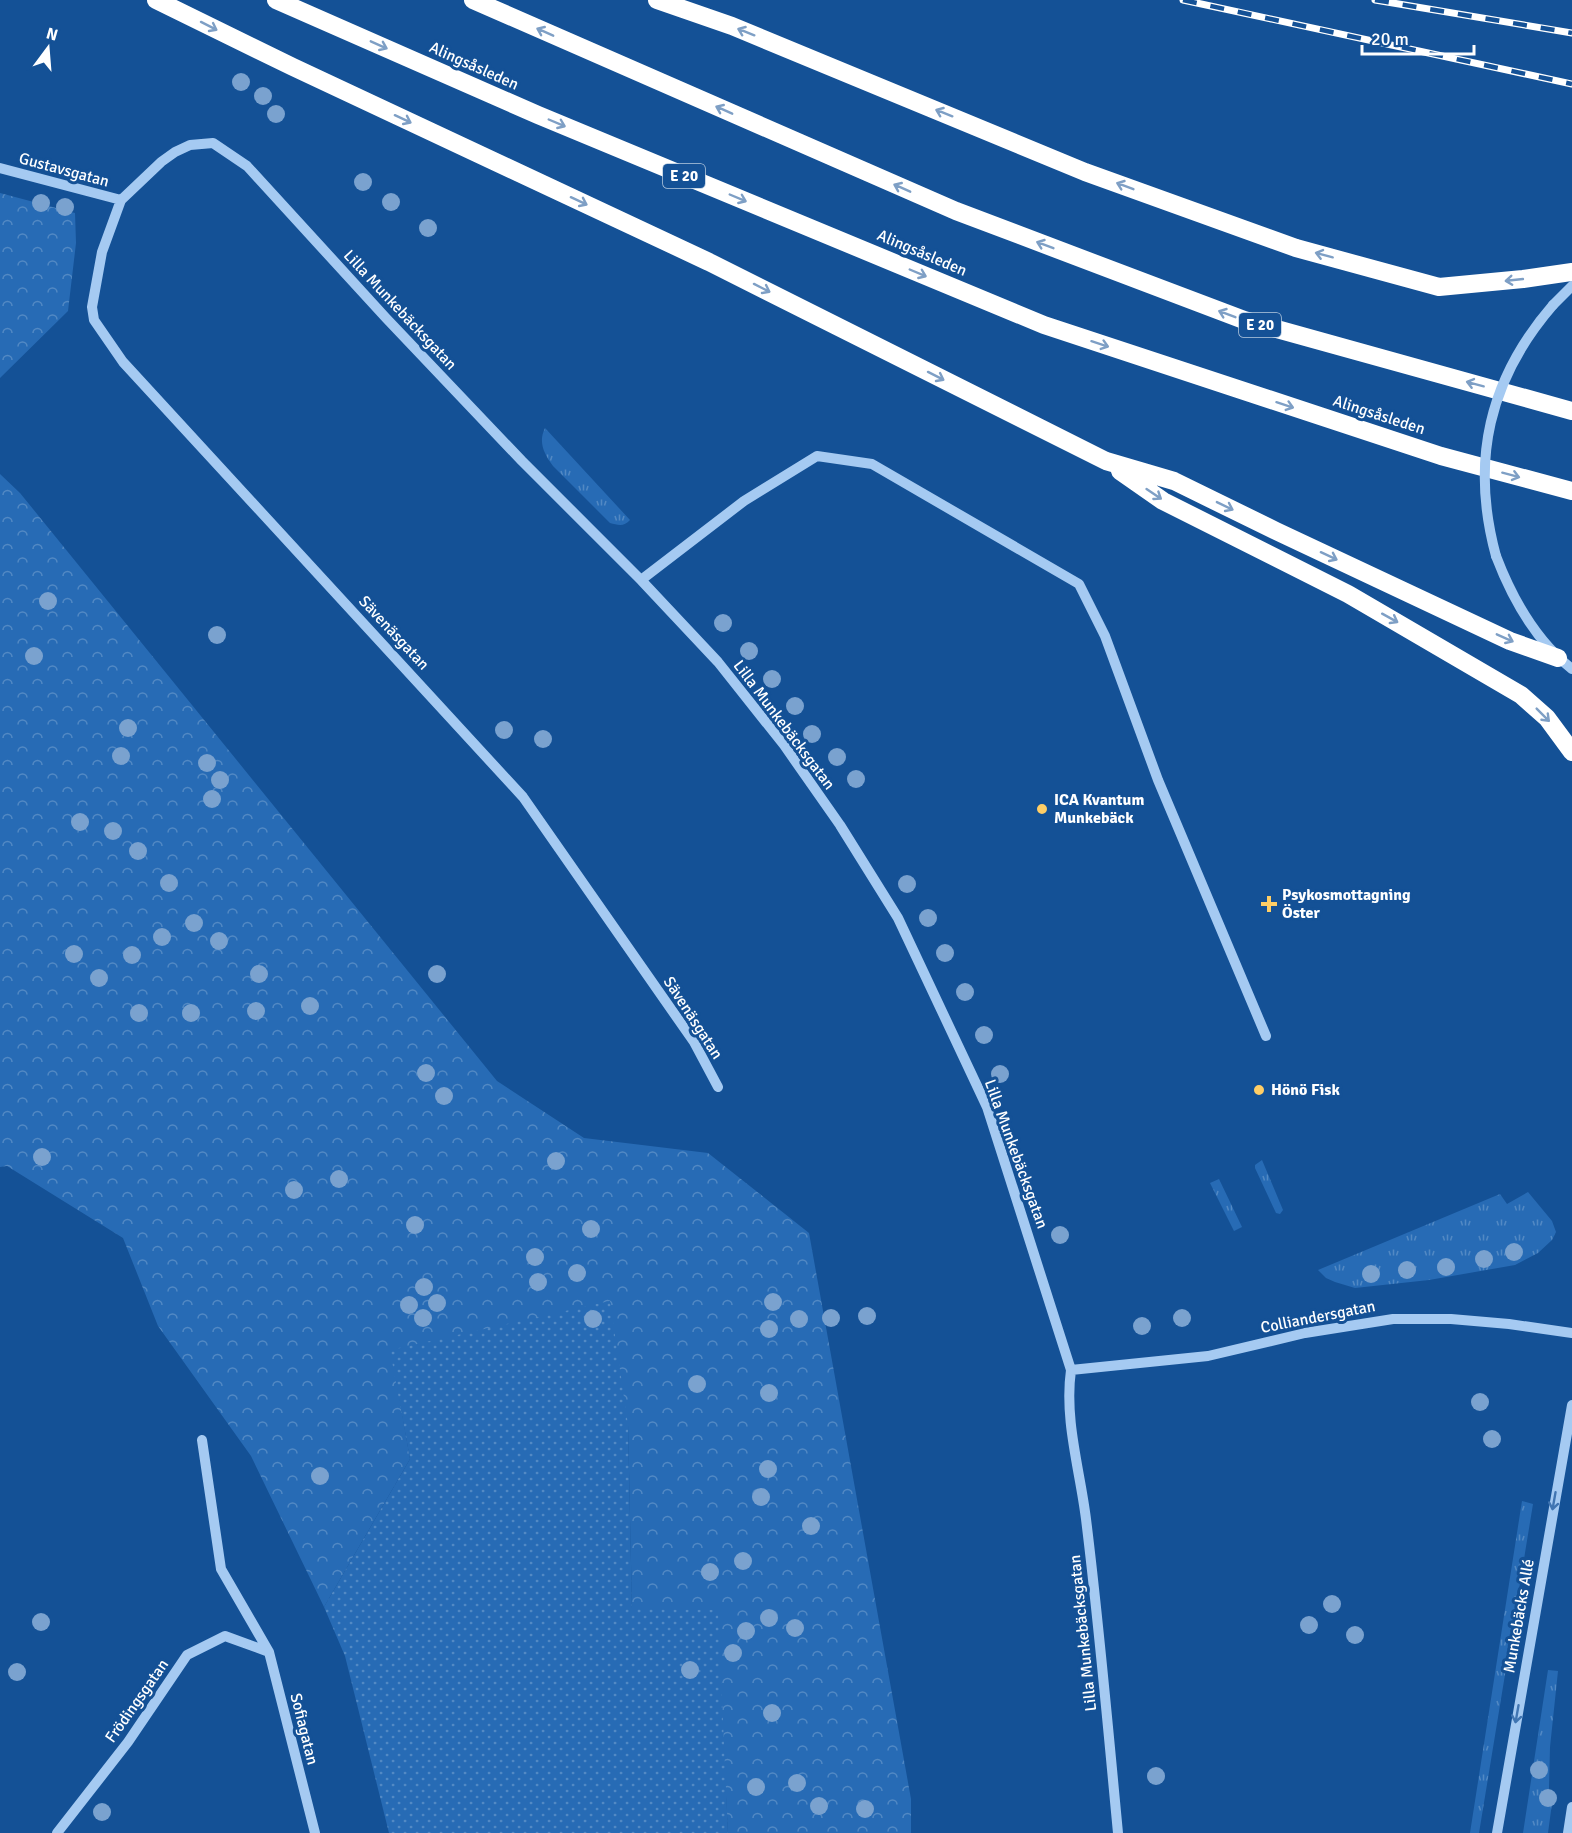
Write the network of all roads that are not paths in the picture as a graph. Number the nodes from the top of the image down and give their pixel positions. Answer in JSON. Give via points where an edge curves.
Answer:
{"nodes":[{"id":1,"x":156,"y":0,"type":"edge"},
{"id":2,"x":276,"y":0,"type":"edge"},
{"id":3,"x":473,"y":0,"type":"edge"},
{"id":4,"x":657,"y":0,"type":"edge"},
{"id":5,"x":0,"y":168,"type":"edge"},
{"id":6,"x":121,"y":200,"type":"junction"},
{"id":7,"x":1572,"y":272,"type":"edge"},
{"id":8,"x":1572,"y":286,"type":"edge"},
{"id":9,"x":1572,"y":411,"type":"edge"},
{"id":10,"x":1106,"y":461,"type":"junction"},
{"id":11,"x":1572,"y":491,"type":"edge"},
{"id":12,"x":640,"y":580,"type":"junction"},
{"id":13,"x":1568,"y":668,"type":"edge"},
{"id":14,"x":1572,"y":752,"type":"edge"},
{"id":15,"x":1266,"y":1036,"type":"dead end"},
{"id":16,"x":718,"y":1087,"type":"dead end"},
{"id":17,"x":1572,"y":1333,"type":"edge"},
{"id":18,"x":1071,"y":1370,"type":"junction"},
{"id":19,"x":1572,"y":1405,"type":"edge"},
{"id":20,"x":202,"y":1440,"type":"dead end"},
{"id":21,"x":268,"y":1652,"type":"junction"},
{"id":22,"x":1572,"y":1807,"type":"edge"},
{"id":23,"x":57,"y":1833,"type":"edge"},
{"id":24,"x":315,"y":1833,"type":"edge"},
{"id":25,"x":1118,"y":1833,"type":"edge"},
{"id":26,"x":1497,"y":1833,"type":"edge"},
{"id":27,"x":1568,"y":1833,"type":"edge"}],
"edges":[{"from":1,"to":10,"type":"highway","one_way":true,"via":[[710,262]]},
{"from":2,"to":11,"type":"highway","name":"Alingsåsleden","number":"E 20","one_way":true,"via":[[549,120],[1044,325],[1441,456]]},
{"from":9,"to":3,"type":"highway","number":"E 20","one_way":true,"via":[[1244,320],[956,211]]},
{"from":7,"to":4,"type":"highway","one_way":true,"via":[[1439,287],[1296,248],[1085,172],[741,30]]},
{"from":5,"to":6,"type":"street","name":"Gustavsgatan"},
{"from":6,"to":12,"type":"street","name":"Lilla Munkebäcksgatan","via":[[161,162],[190,145],[213,143],[247,166],[514,453]]},
{"from":6,"to":16,"type":"street","name":"Sävenäsgatan","via":[[102,252],[92,307],[94,320],[123,362],[523,797],[694,1042]]},
{"from":8,"to":13,"type":"street","bridge":true,"via":[[1537,323],[1510,365],[1487,435],[1484,475],[1486,508],[1503,573],[1529,622]]},
{"from":10,"to":13,"type":"highway","one_way":true,"via":[[1174,481]]},
{"from":10,"to":14,"type":"highway","one_way":true,"via":[[1163,501],[1348,594],[1521,695],[1547,718]]},
{"from":12,"to":15,"type":"street","via":[[744,501],[817,456],[872,464],[1079,584],[1105,636],[1158,780]]},
{"from":12,"to":18,"type":"street","name":"Lilla Munkebäcksgatan","via":[[718,662],[784,745],[898,918],[987,1107]]},
{"from":17,"to":18,"type":"street","name":"Colliandersgatan","via":[[1451,1319],[1393,1318],[1305,1333],[1208,1356]]},
{"from":18,"to":25,"type":"street","name":"Lilla Munkebäcksgatan","via":[[1070,1412],[1087,1529]]},
{"from":19,"to":26,"type":"street","name":"Munkebäcks Allé","one_way":true},
{"from":20,"to":21,"type":"street","name":"Sofiagatan","via":[[221,1569]]},
{"from":21,"to":23,"type":"street","name":"Frödingsgatan","via":[[225,1636],[187,1655],[128,1742]]},
{"from":21,"to":24,"type":"street","name":"Sofiagatan"},
{"from":22,"to":27,"type":"street"}]}
